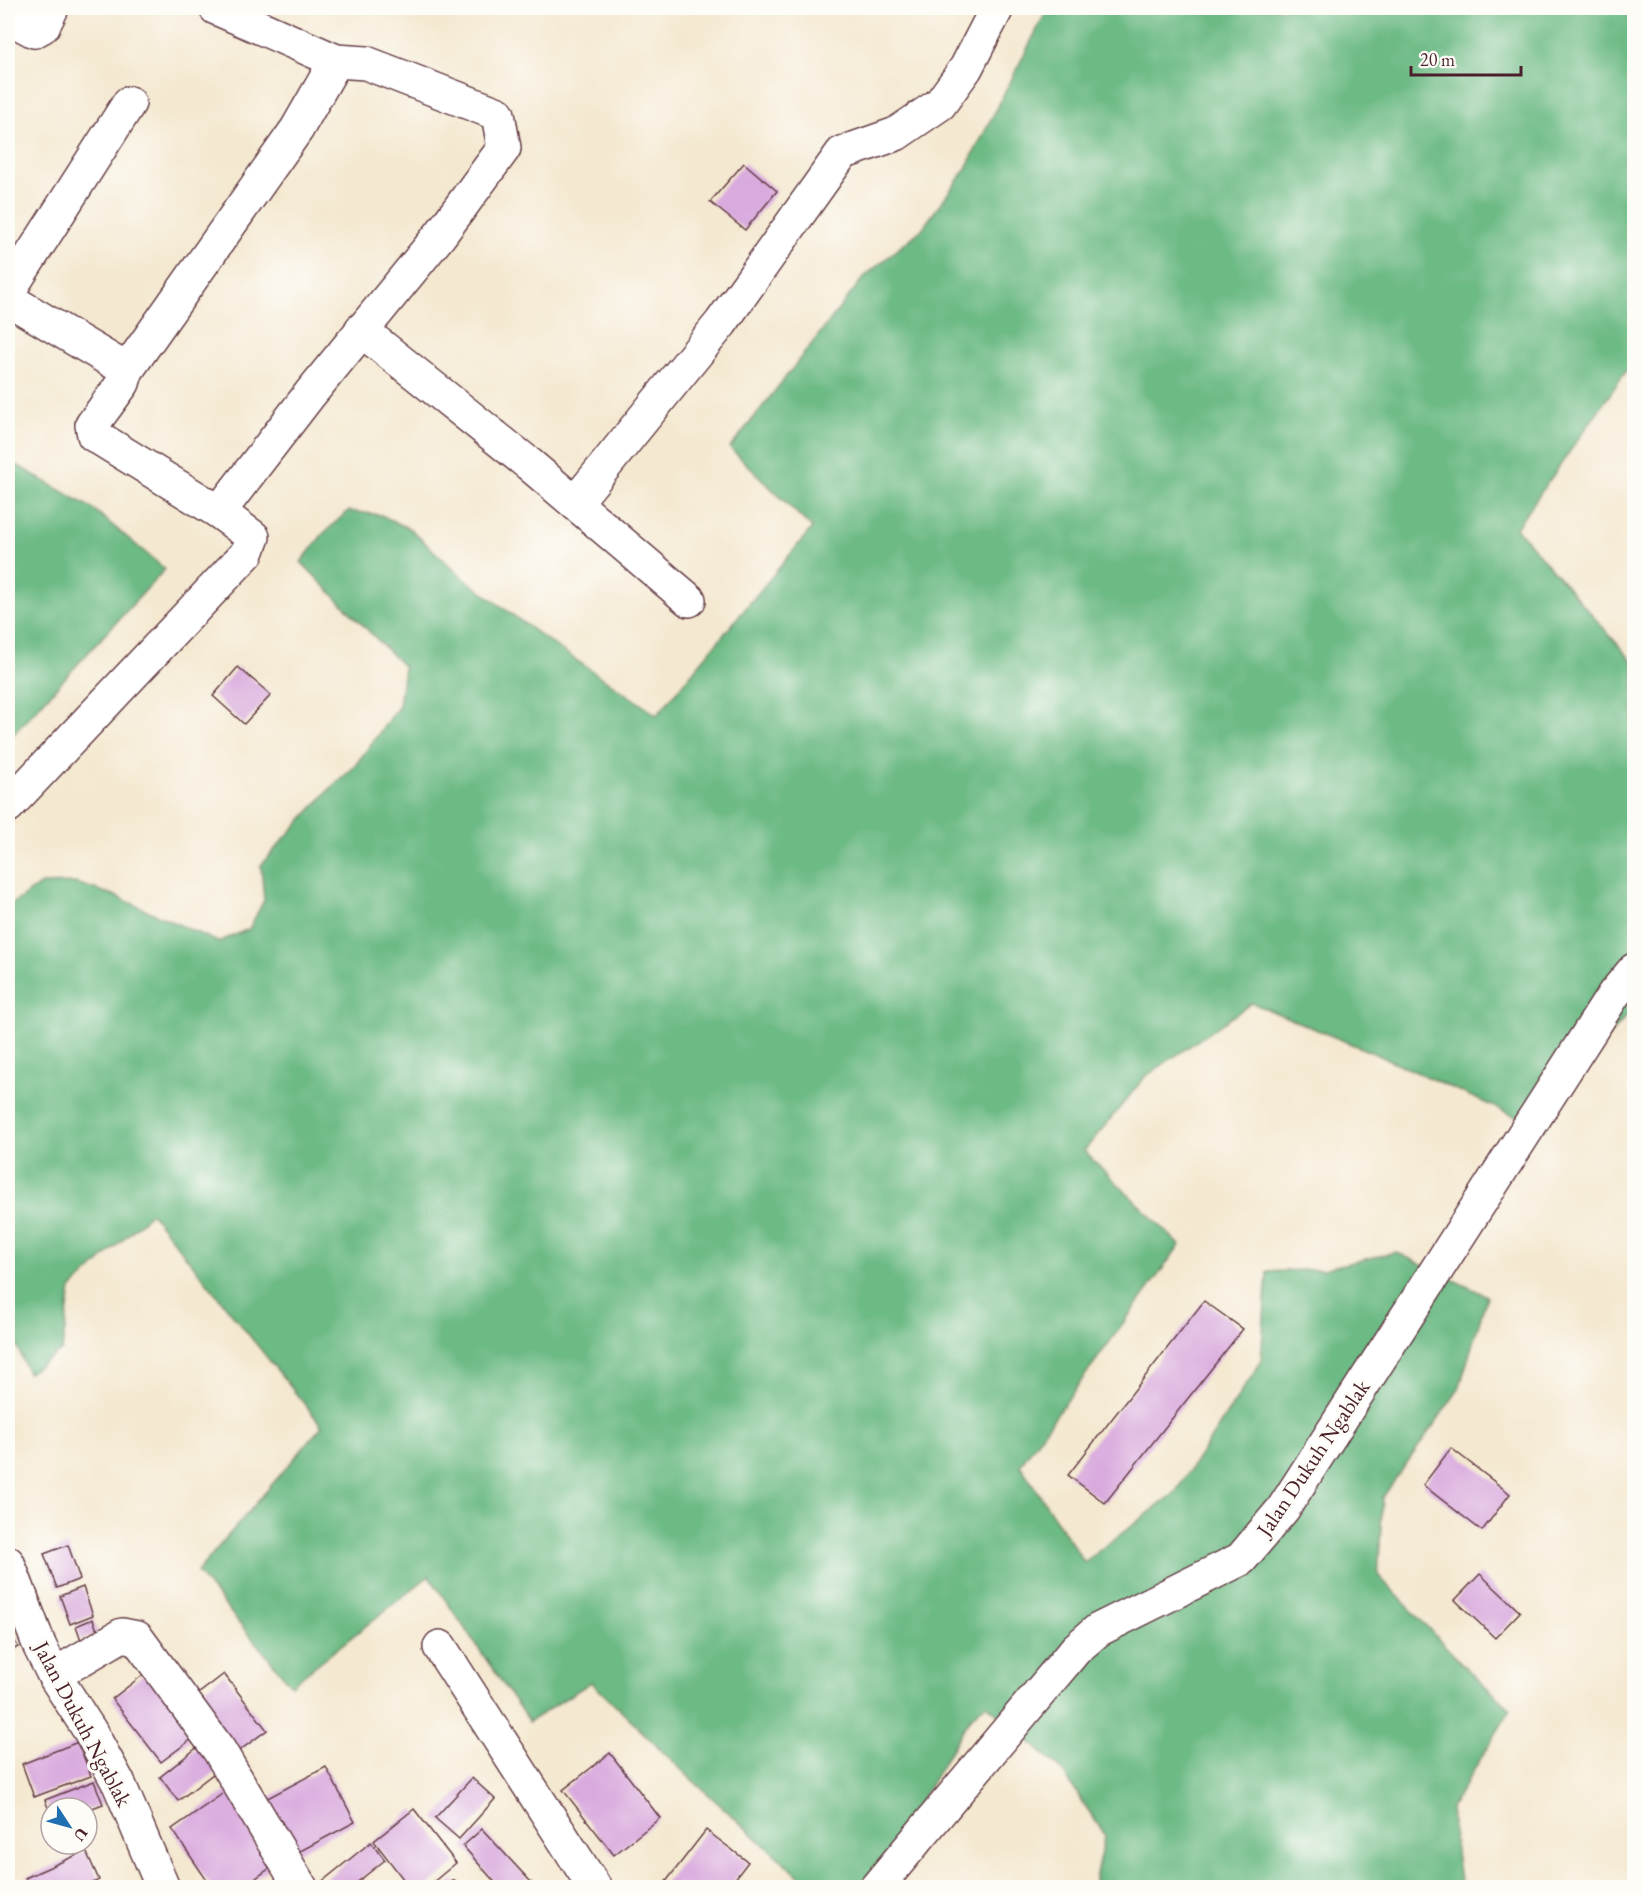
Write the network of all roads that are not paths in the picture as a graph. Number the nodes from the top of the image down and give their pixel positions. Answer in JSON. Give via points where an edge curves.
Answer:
{"nodes":[{"id":1,"x":52,"y":8,"type":"edge"},
{"id":2,"x":216,"y":8,"type":"edge"},
{"id":3,"x":997,"y":8,"type":"edge"},
{"id":4,"x":8,"y":17,"type":"edge"},
{"id":5,"x":336,"y":61,"type":"junction"},
{"id":6,"x":129,"y":103,"type":"dead end"},
{"id":7,"x":8,"y":292,"type":"edge"},
{"id":8,"x":8,"y":299,"type":"edge"},
{"id":9,"x":361,"y":330,"type":"junction"},
{"id":10,"x":127,"y":370,"type":"junction"},
{"id":11,"x":575,"y":503,"type":"junction"},
{"id":12,"x":219,"y":512,"type":"junction"},
{"id":13,"x":689,"y":600,"type":"dead end"},
{"id":14,"x":8,"y":806,"type":"edge"},
{"id":15,"x":1624,"y":982,"type":"edge"},
{"id":16,"x":8,"y":1563,"type":"edge"},
{"id":17,"x":440,"y":1647,"type":"dead end"},
{"id":18,"x":54,"y":1675,"type":"junction"},
{"id":19,"x":159,"y":1886,"type":"edge"},
{"id":20,"x":301,"y":1887,"type":"edge"},
{"id":21,"x":595,"y":1887,"type":"edge"},
{"id":22,"x":876,"y":1887,"type":"edge"}],
"edges":[{"from":1,"to":4,"type":"street","via":[[43,26],[34,31]]},
{"from":2,"to":5,"type":"street"},
{"from":3,"to":11,"type":"street","via":[[966,68],[940,104],[896,134],[842,153],[721,323]]},
{"from":5,"to":9,"type":"street","via":[[366,63],[498,114],[504,148],[440,235]]},
{"from":5,"to":10,"type":"street","via":[[297,129]]},
{"from":6,"to":7,"type":"street"},
{"from":8,"to":10,"type":"street"},
{"from":9,"to":11,"type":"street"},
{"from":9,"to":12,"type":"street"},
{"from":10,"to":12,"type":"street","via":[[123,383],[92,425],[94,435]]},
{"from":11,"to":13,"type":"street"},
{"from":12,"to":14,"type":"street","via":[[253,537],[247,553]]},
{"from":15,"to":22,"type":"street","name":"Jalan Dukuh Ngablak","via":[[1283,1509],[1241,1559],[1098,1630],[1076,1649]]},
{"from":16,"to":18,"type":"street","name":"Jalan Dukuh Ngablak"},
{"from":17,"to":21,"type":"street"},
{"from":18,"to":19,"type":"street","name":"Jalan Dukuh Ngablak","via":[[119,1784]]},
{"from":18,"to":20,"type":"street","via":[[122,1635],[137,1638],[219,1750]]}]}
